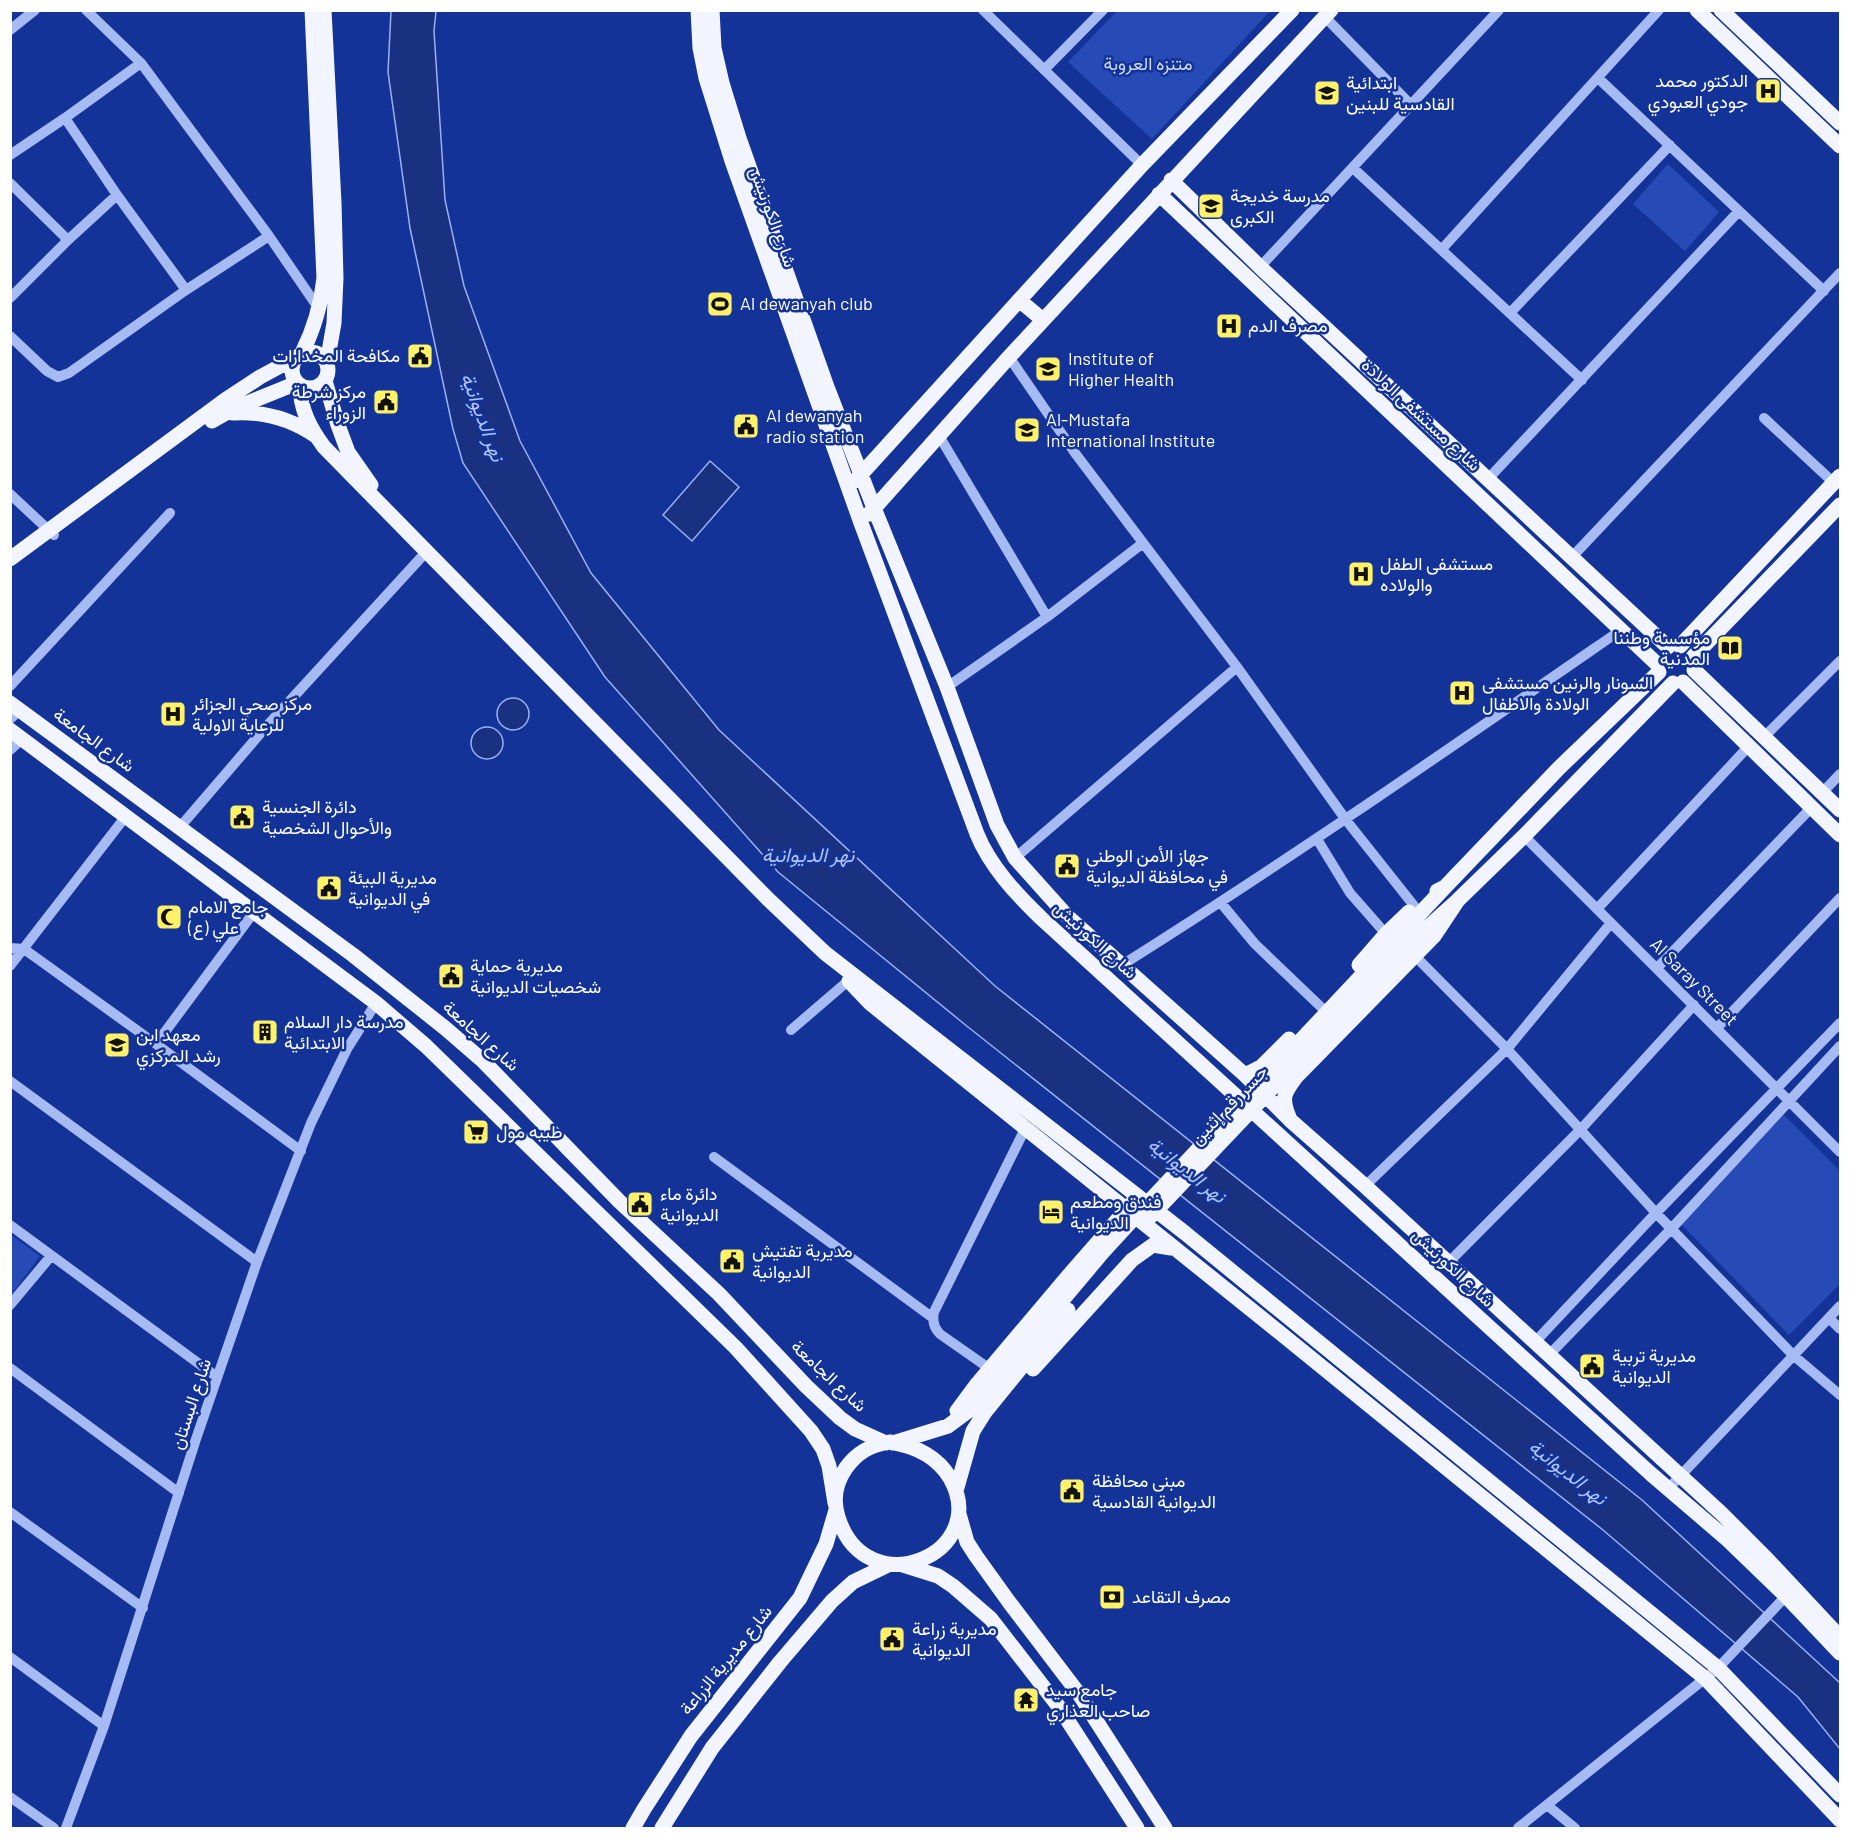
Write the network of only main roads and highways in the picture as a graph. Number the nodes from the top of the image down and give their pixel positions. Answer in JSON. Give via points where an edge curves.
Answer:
{"nodes":[{"id":1,"x":312,"y":10,"type":"edge"},
{"id":2,"x":324,"y":10,"type":"edge"},
{"id":3,"x":698,"y":10,"type":"edge"},
{"id":4,"x":712,"y":10,"type":"edge"},
{"id":5,"x":1697,"y":10,"type":"edge"},
{"id":6,"x":1721,"y":10,"type":"edge"},
{"id":7,"x":1328,"y":14,"type":"edge"},
{"id":8,"x":1287,"y":16,"type":"edge"},
{"id":9,"x":1298,"y":44,"type":"junction"},
{"id":10,"x":1255,"y":50,"type":"junction"},
{"id":11,"x":1276,"y":69,"type":"junction"},
{"id":12,"x":1840,"y":123,"type":"edge"},
{"id":13,"x":1840,"y":146,"type":"edge"},
{"id":14,"x":1171,"y":180,"type":"junction"},
{"id":15,"x":1159,"y":194,"type":"junction"},
{"id":16,"x":1018,"y":300,"type":"junction"},
{"id":17,"x":1043,"y":320,"type":"junction"},
{"id":18,"x":299,"y":355,"type":"junction"},
{"id":19,"x":327,"y":363,"type":"junction"},
{"id":20,"x":325,"y":381,"type":"junction"},
{"id":21,"x":299,"y":384,"type":"junction"},
{"id":22,"x":1404,"y":400,"type":"junction"},
{"id":23,"x":1390,"y":413,"type":"junction"},
{"id":24,"x":222,"y":414,"type":"junction"},
{"id":25,"x":317,"y":436,"type":"junction"},
{"id":26,"x":861,"y":475,"type":"junction"},
{"id":27,"x":1837,"y":480,"type":"edge"},
{"id":28,"x":849,"y":488,"type":"junction"},
{"id":29,"x":1840,"y":505,"type":"edge"},
{"id":30,"x":874,"y":508,"type":"junction"},
{"id":31,"x":393,"y":517,"type":"junction"},
{"id":32,"x":861,"y":523,"type":"junction"},
{"id":33,"x":52,"y":533,"type":"junction"},
{"id":34,"x":10,"y":559,"type":"edge"},
{"id":35,"x":10,"y":567,"type":"edge"},
{"id":36,"x":931,"y":645,"type":"junction"},
{"id":37,"x":1674,"y":646,"type":"junction"},
{"id":38,"x":910,"y":655,"type":"junction"},
{"id":39,"x":1694,"y":664,"type":"junction"},
{"id":40,"x":1658,"y":668,"type":"junction"},
{"id":41,"x":1678,"y":682,"type":"junction"},
{"id":42,"x":14,"y":711,"type":"edge"},
{"id":43,"x":16,"y":734,"type":"edge"},
{"id":44,"x":1840,"y":810,"type":"edge"},
{"id":45,"x":1840,"y":836,"type":"edge"},
{"id":46,"x":1004,"y":839,"type":"junction"},
{"id":47,"x":982,"y":846,"type":"junction"},
{"id":48,"x":1445,"y":887,"type":"junction"},
{"id":49,"x":1050,"y":898,"type":"junction"},
{"id":50,"x":1032,"y":909,"type":"junction"},
{"id":51,"x":1401,"y":944,"type":"junction"},
{"id":52,"x":825,"y":953,"type":"junction"},
{"id":53,"x":353,"y":955,"type":"junction"},
{"id":54,"x":336,"y":974,"type":"junction"},
{"id":55,"x":445,"y":1028,"type":"junction"},
{"id":56,"x":426,"y":1046,"type":"junction"},
{"id":57,"x":1245,"y":1075,"type":"junction"},
{"id":58,"x":1290,"y":1120,"type":"junction"},
{"id":59,"x":1138,"y":1196,"type":"junction"},
{"id":60,"x":1126,"y":1209,"type":"junction"},
{"id":61,"x":1185,"y":1233,"type":"junction"},
{"id":62,"x":1175,"y":1249,"type":"junction"},
{"id":63,"x":1503,"y":1313,"type":"junction"},
{"id":64,"x":1488,"y":1326,"type":"junction"},
{"id":65,"x":1001,"y":1373,"type":"junction"},
{"id":66,"x":890,"y":1443,"type":"junction"},
{"id":67,"x":966,"y":1454,"type":"junction"},
{"id":68,"x":1663,"y":1460,"type":"junction"},
{"id":69,"x":1651,"y":1474,"type":"junction"},
{"id":70,"x":956,"y":1491,"type":"junction"},
{"id":71,"x":835,"y":1506,"type":"junction"},
{"id":72,"x":959,"y":1513,"type":"junction"},
{"id":73,"x":896,"y":1565,"type":"junction"},
{"id":74,"x":1840,"y":1637,"type":"edge"},
{"id":75,"x":1840,"y":1653,"type":"edge"},
{"id":76,"x":1840,"y":1795,"type":"edge"},
{"id":77,"x":1840,"y":1820,"type":"edge"},
{"id":78,"x":633,"y":1828,"type":"edge"},
{"id":79,"x":662,"y":1828,"type":"edge"},
{"id":80,"x":1137,"y":1828,"type":"edge"},
{"id":81,"x":1165,"y":1828,"type":"edge"}],
"edges":[{"from":1,"to":18,"type":"main road","via":[[324,278],[312,332]]},
{"from":2,"to":19,"type":"main road","via":[[336,278]]},
{"from":3,"to":28,"type":"main road","name":"شارع الكورنيش","via":[[704,68],[732,161]]},
{"from":4,"to":26,"type":"main road","name":"شارع الكورنيش","via":[[714,48],[739,138]]},
{"from":5,"to":13,"type":"main road"},
{"from":6,"to":12,"type":"main road"},
{"from":7,"to":9,"type":"main road"},
{"from":8,"to":9,"type":"main road","via":[[1276,33],[1281,44]]},
{"from":8,"to":10,"type":"main road"},
{"from":9,"to":11,"type":"main road"},
{"from":10,"to":11,"type":"main road","via":[[1266,47],[1274,52],[1279,58]]},
{"from":10,"to":16,"type":"main road"},
{"from":11,"to":14,"type":"main road"},
{"from":14,"to":15,"type":"main road"},
{"from":14,"to":22,"type":"main road","name":"شارع مستشفى الولادة"},
{"from":15,"to":17,"type":"main road"},
{"from":15,"to":23,"type":"main road","name":"شارع مستشفى الولادة"},
{"from":16,"to":17,"type":"main road"},
{"from":16,"to":26,"type":"main road"},
{"from":17,"to":30,"type":"main road"},
{"from":18,"to":19,"type":"main road","via":[[314,351]]},
{"from":18,"to":21,"type":"main road","via":[[292,367]]},
{"from":18,"to":33,"type":"main road","via":[[225,400]]},
{"from":19,"to":20,"type":"main road"},
{"from":20,"to":21,"type":"main road","via":[[310,388]]},
{"from":20,"to":31,"type":"main road","via":[[348,452]]},
{"from":21,"to":24,"type":"main road"},
{"from":21,"to":25,"type":"main road","via":[[303,410]]},
{"from":22,"to":23,"type":"main road"},
{"from":22,"to":37,"type":"main road","name":"شارع مستشفى الولادة"},
{"from":23,"to":40,"type":"main road","name":"شارع مستشفى الولادة"},
{"from":24,"to":25,"type":"main road","via":[[268,415]]},
{"from":24,"to":33,"type":"main road"},
{"from":25,"to":31,"type":"main road"},
{"from":26,"to":28,"type":"main road"},
{"from":26,"to":30,"type":"main road","name":"شارع الكورنيش"},
{"from":27,"to":37,"type":"main road"},
{"from":28,"to":32,"type":"main road","name":"شارع الكورنيش"},
{"from":29,"to":39,"type":"main road"},
{"from":30,"to":32,"type":"main road"},
{"from":30,"to":36,"type":"main road","name":"شارع الكورنيش"},
{"from":31,"to":52,"type":"main road"},
{"from":32,"to":38,"type":"main road","name":"شارع الكورنيش"},
{"from":33,"to":34,"type":"main road"},
{"from":33,"to":35,"type":"main road"},
{"from":36,"to":38,"type":"main road"},
{"from":36,"to":46,"type":"main road","name":"شارع الكورنيش"},
{"from":37,"to":39,"type":"main road","via":[[1689,651]]},
{"from":37,"to":40,"type":"main road","via":[[1661,652]]},
{"from":38,"to":47,"type":"main road","name":"شارع الكورنيش"},
{"from":39,"to":41,"type":"main road","via":[[1691,676]]},
{"from":39,"to":44,"type":"main road","via":[[1763,738]]},
{"from":40,"to":41,"type":"main road","via":[[1669,682]]},
{"from":40,"to":48,"type":"main road"},
{"from":41,"to":45,"type":"main road"},
{"from":41,"to":51,"type":"main road","via":[[1458,900],[1434,936]]},
{"from":42,"to":53,"type":"main road","name":"شارع الجامعة"},
{"from":43,"to":54,"type":"main road"},
{"from":46,"to":47,"type":"main road"},
{"from":46,"to":49,"type":"main road","name":"شارع الكورنيش","via":[[1015,858]]},
{"from":47,"to":50,"type":"main road","name":"شارع الكورنيش"},
{"from":48,"to":51,"type":"main road"},
{"from":48,"to":51,"type":"main road","via":[[1414,907]]},
{"from":49,"to":50,"type":"main road"},
{"from":49,"to":57,"type":"main road","name":"شارع الكورنيش"},
{"from":50,"to":64,"type":"main road","name":"شارع الكورنيش"},
{"from":51,"to":57,"type":"main road","via":[[1321,1007],[1261,1067]]},
{"from":51,"to":58,"type":"main road","via":[[1292,1083],[1284,1098]]},
{"from":51,"to":65,"type":"main road","name":"جسر رقم إثنين"},
{"from":52,"to":59,"type":"main road"},
{"from":52,"to":60,"type":"main road","via":[[871,1004]]},
{"from":53,"to":54,"type":"main road"},
{"from":53,"to":55,"type":"main road","name":"شارع الجامعة"},
{"from":54,"to":56,"type":"main road"},
{"from":55,"to":56,"type":"main road"},
{"from":55,"to":66,"type":"main road","name":"شارع الجامعة","via":[[719,1294],[840,1418],[855,1429]]},
{"from":56,"to":71,"type":"main road","via":[[736,1348],[811,1431],[829,1466]]},
{"from":57,"to":58,"type":"main road","name":"شارع الكورنيش"},
{"from":58,"to":63,"type":"main road","name":"شارع الكورنيش"},
{"from":59,"to":60,"type":"main road"},
{"from":59,"to":61,"type":"main road"},
{"from":60,"to":62,"type":"main road"},
{"from":60,"to":65,"type":"main road"},
{"from":61,"to":62,"type":"main road"},
{"from":61,"to":76,"type":"main road","via":[[1718,1668]]},
{"from":62,"to":67,"type":"main road","via":[[1153,1245],[1132,1260],[1050,1349]]},
{"from":62,"to":77,"type":"main road","via":[[1706,1679]]},
{"from":63,"to":64,"type":"main road"},
{"from":63,"to":68,"type":"main road","name":"شارع الكورنيش"},
{"from":64,"to":69,"type":"main road","name":"شارع الكورنيش"},
{"from":65,"to":66,"type":"main road","via":[[971,1409],[948,1426]]},
{"from":65,"to":67,"type":"main road"},
{"from":66,"to":70,"type":"main road","via":[[935,1459]]},
{"from":66,"to":71,"type":"main road","via":[[869,1447],[854,1457],[839,1480]]},
{"from":67,"to":70,"type":"main road"},
{"from":68,"to":69,"type":"main road","via":[[1665,1472]]},
{"from":68,"to":74,"type":"main road","name":"شارع الكورنيش","via":[[1767,1558]]},
{"from":69,"to":75,"type":"main road","name":"شارع الكورنيش","via":[[1728,1540]]},
{"from":70,"to":72,"type":"main road"},
{"from":71,"to":73,"type":"main road","via":[[841,1526],[859,1551],[873,1560]]},
{"from":71,"to":78,"type":"main road","name":"شارع مديرية الزراعة","via":[[826,1544],[800,1598],[691,1736]]},
{"from":72,"to":73,"type":"main road","via":[[944,1544],[919,1561]]},
{"from":72,"to":81,"type":"main road","via":[[967,1542],[976,1556],[1079,1694]]},
{"from":73,"to":79,"type":"main road","via":[[872,1571],[853,1582],[824,1610],[712,1748]]},
{"from":73,"to":80,"type":"main road","via":[[938,1576],[991,1619],[1059,1707]]}]}
